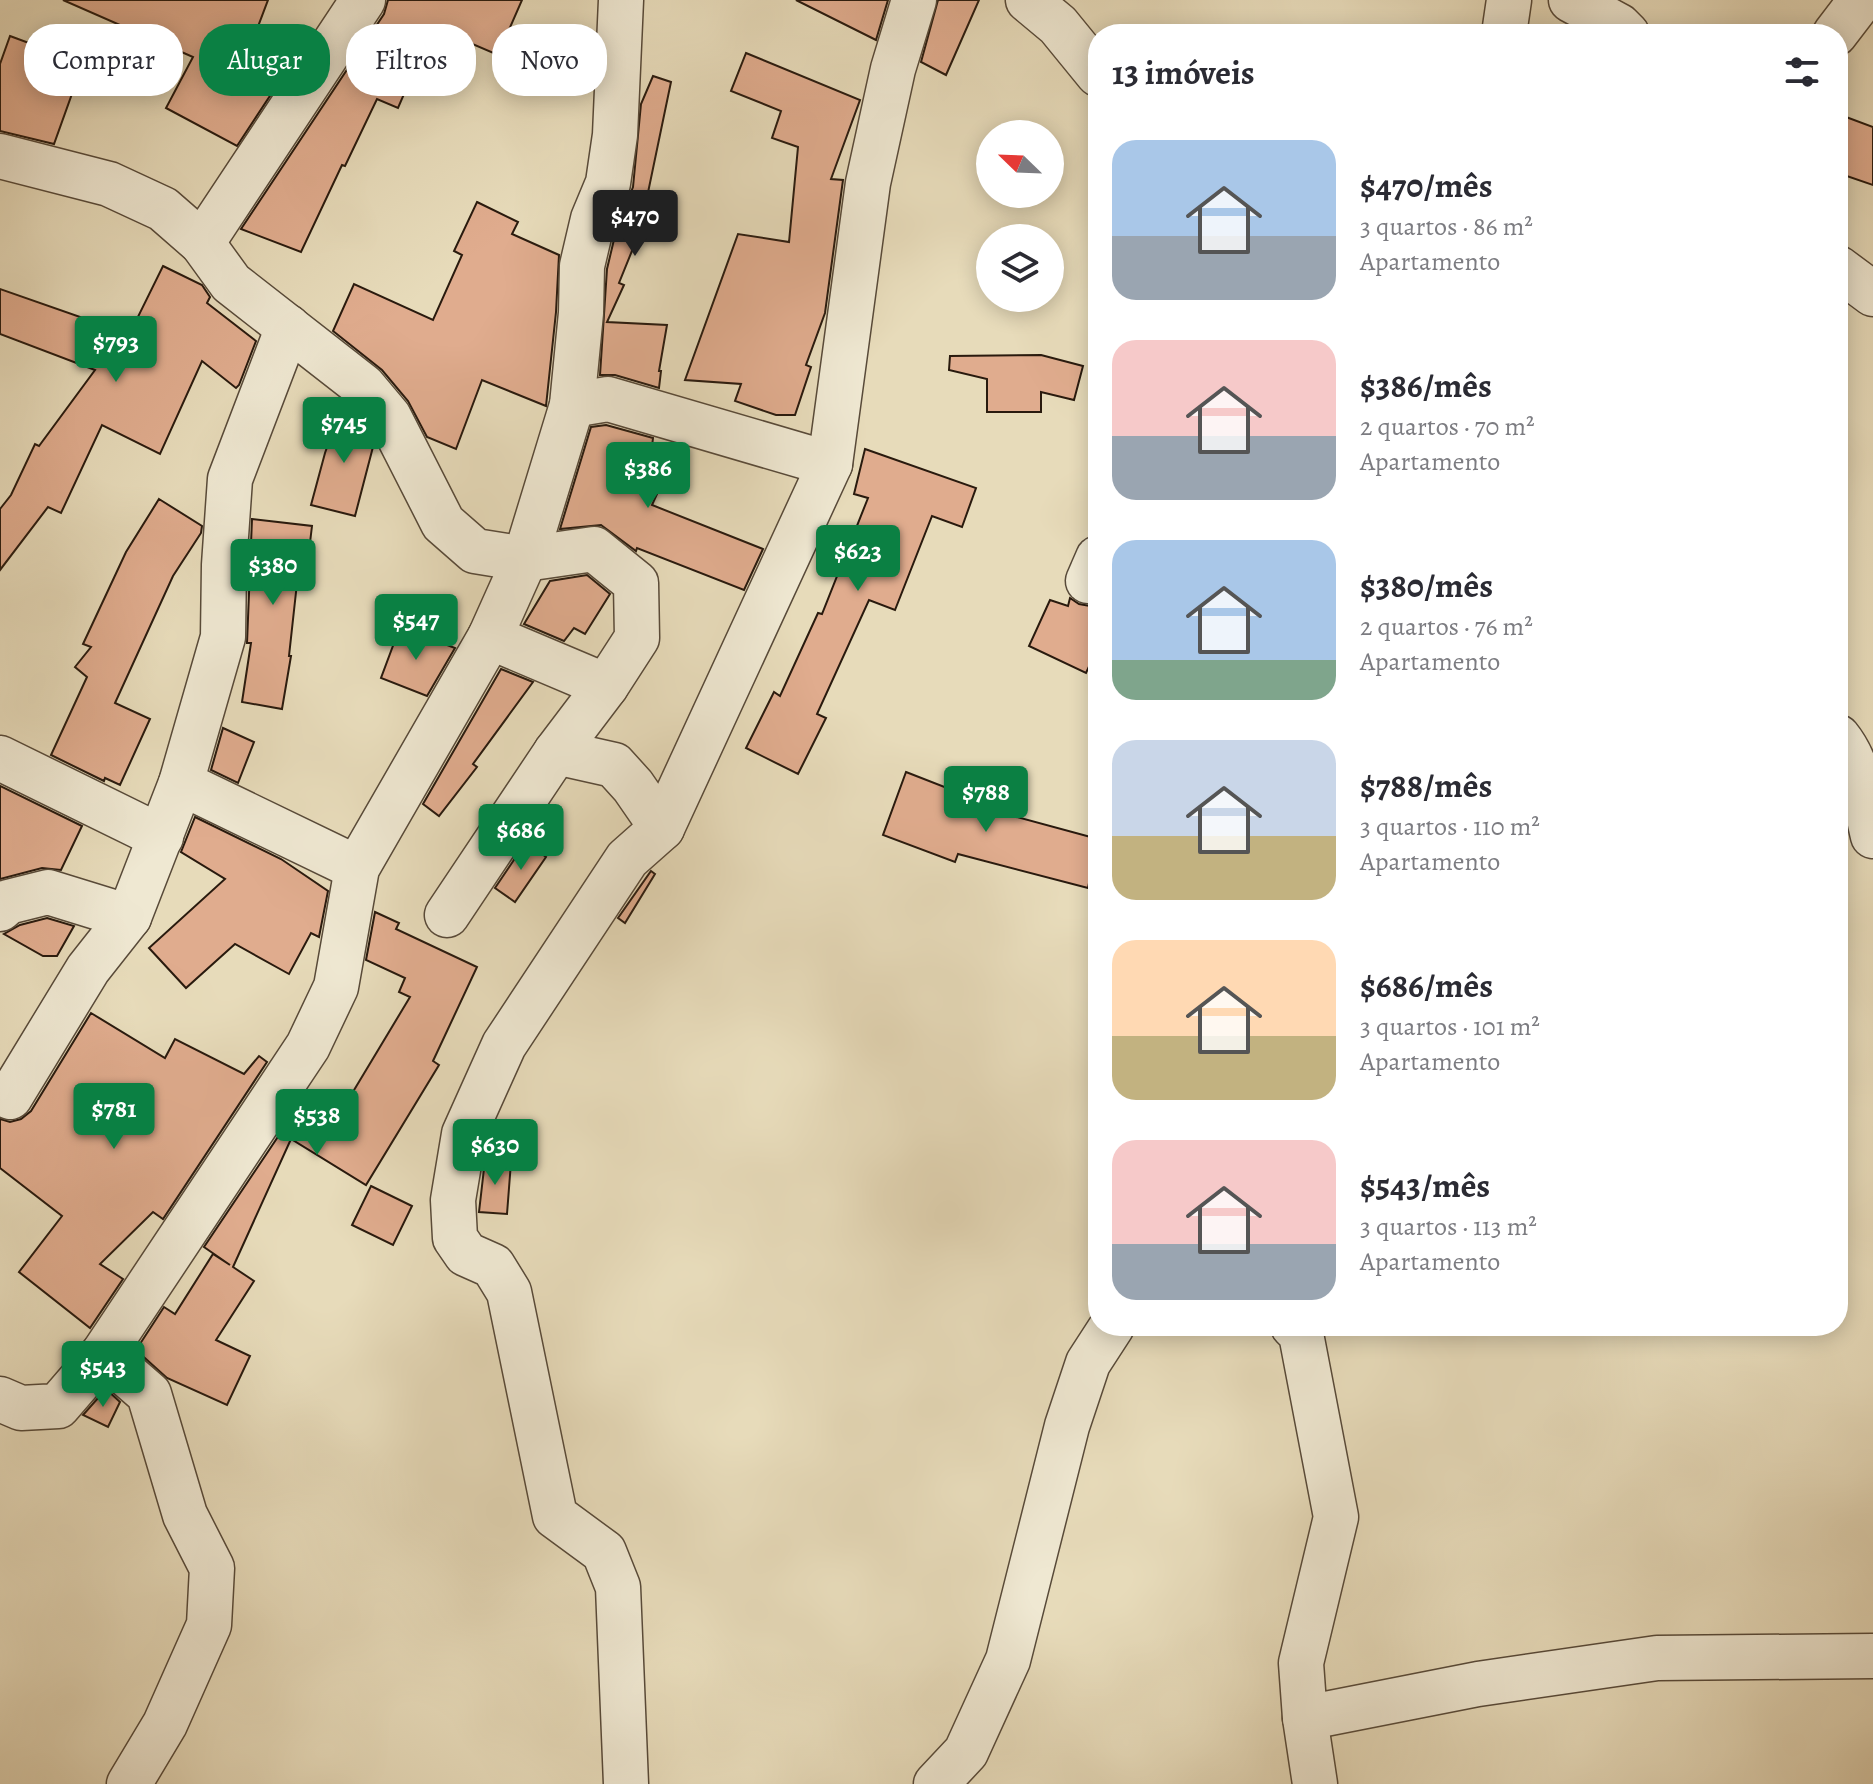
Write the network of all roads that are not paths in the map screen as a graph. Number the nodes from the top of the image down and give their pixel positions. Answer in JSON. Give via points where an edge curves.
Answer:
{"nodes":[{"id":1,"x":363,"y":0,"type":"edge"},
{"id":2,"x":621,"y":0,"type":"edge"},
{"id":3,"x":914,"y":0,"type":"edge"},
{"id":4,"x":1028,"y":0,"type":"edge"},
{"id":5,"x":1509,"y":0,"type":"edge"},
{"id":6,"x":1571,"y":0,"type":"edge"},
{"id":7,"x":1861,"y":0,"type":"edge"},
{"id":8,"x":1505,"y":24,"type":"edge"},
{"id":9,"x":1615,"y":24,"type":"edge"},
{"id":10,"x":1843,"y":24,"type":"edge"},
{"id":11,"x":1088,"y":62,"type":"edge"},
{"id":12,"x":0,"y":156,"type":"edge"},
{"id":13,"x":202,"y":243,"type":"junction"},
{"id":14,"x":1848,"y":275,"type":"edge"},
{"id":15,"x":1873,"y":294,"type":"edge"},
{"id":16,"x":288,"y":327,"type":"junction"},
{"id":17,"x":572,"y":405,"type":"junction"},
{"id":18,"x":830,"y":464,"type":"junction"},
{"id":19,"x":525,"y":559,"type":"junction"},
{"id":20,"x":490,"y":637,"type":"junction"},
{"id":21,"x":606,"y":686,"type":"junction"},
{"id":22,"x":556,"y":752,"type":"junction"},
{"id":23,"x":1848,"y":753,"type":"edge"},
{"id":24,"x":0,"y":758,"type":"edge"},
{"id":25,"x":181,"y":783,"type":"junction"},
{"id":26,"x":662,"y":828,"type":"junction"},
{"id":27,"x":1873,"y":836,"type":"edge"},
{"id":28,"x":161,"y":837,"type":"junction"},
{"id":29,"x":357,"y":868,"type":"junction"},
{"id":30,"x":0,"y":909,"type":"edge"},
{"id":31,"x":447,"y":915,"type":"dead end"},
{"id":32,"x":129,"y":917,"type":"junction"},
{"id":33,"x":10,"y":1097,"type":"dead end"},
{"id":34,"x":1106,"y":1336,"type":"edge"},
{"id":35,"x":1301,"y":1336,"type":"edge"},
{"id":36,"x":103,"y":1354,"type":"junction"},
{"id":37,"x":0,"y":1399,"type":"edge"},
{"id":38,"x":1873,"y":1656,"type":"edge"},
{"id":39,"x":1305,"y":1718,"type":"junction"},
{"id":40,"x":129,"y":1784,"type":"edge"},
{"id":41,"x":626,"y":1784,"type":"edge"},
{"id":42,"x":936,"y":1784,"type":"edge"},
{"id":43,"x":1315,"y":1784,"type":"edge"}],
"edges":[{"from":1,"to":13,"type":"street"},
{"from":2,"to":17,"type":"street","via":[[615,135],[608,183],[582,266]]},
{"from":3,"to":18,"type":"street","via":[[868,183]]},
{"from":4,"to":11,"type":"street","via":[[1058,25]]},
{"from":5,"to":8,"type":"street"},
{"from":6,"to":9,"type":"street"},
{"from":7,"to":10,"type":"street"},
{"from":12,"to":13,"type":"street","via":[[109,184],[163,209]]},
{"from":13,"to":16,"type":"street","via":[[231,283]]},
{"from":14,"to":15,"type":"street"},
{"from":16,"to":19,"type":"street","via":[[363,386],[389,417],[443,523],[475,551]]},
{"from":16,"to":25,"type":"street","via":[[230,479],[223,637]]},
{"from":17,"to":18,"type":"street","via":[[608,399]]},
{"from":17,"to":19,"type":"street"},
{"from":18,"to":26,"type":"street"},
{"from":19,"to":20,"type":"street"},
{"from":19,"to":21,"type":"street","via":[[594,549],[636,583],[637,638]]},
{"from":20,"to":21,"type":"street"},
{"from":20,"to":29,"type":"street"},
{"from":21,"to":22,"type":"street"},
{"from":22,"to":26,"type":"street","via":[[614,765]]},
{"from":22,"to":31,"type":"street"},
{"from":23,"to":27,"type":"street"},
{"from":24,"to":28,"type":"street"},
{"from":25,"to":28,"type":"street"},
{"from":25,"to":29,"type":"street"},
{"from":26,"to":41,"type":"street","via":[[627,859],[504,1045],[464,1134],[453,1200],[455,1238],[466,1254],[493,1266],[509,1292],[555,1516],[604,1552],[618,1587]]},
{"from":28,"to":32,"type":"street"},
{"from":29,"to":36,"type":"street","via":[[336,987],[308,1046]]},
{"from":30,"to":32,"type":"street","via":[[48,892]]},
{"from":32,"to":33,"type":"street","via":[[88,969]]},
{"from":34,"to":42,"type":"street","via":[[1088,1363],[1067,1426],[1008,1660],[966,1752]]},
{"from":35,"to":39,"type":"street","via":[[1336,1517],[1301,1663]]},
{"from":36,"to":37,"type":"street","via":[[58,1406],[21,1408]]},
{"from":36,"to":40,"type":"street","via":[[149,1394],[185,1515],[212,1568],[209,1625],[165,1724]]},
{"from":38,"to":39,"type":"street","via":[[1657,1658],[1478,1684]]},
{"from":39,"to":43,"type":"street"}]}
